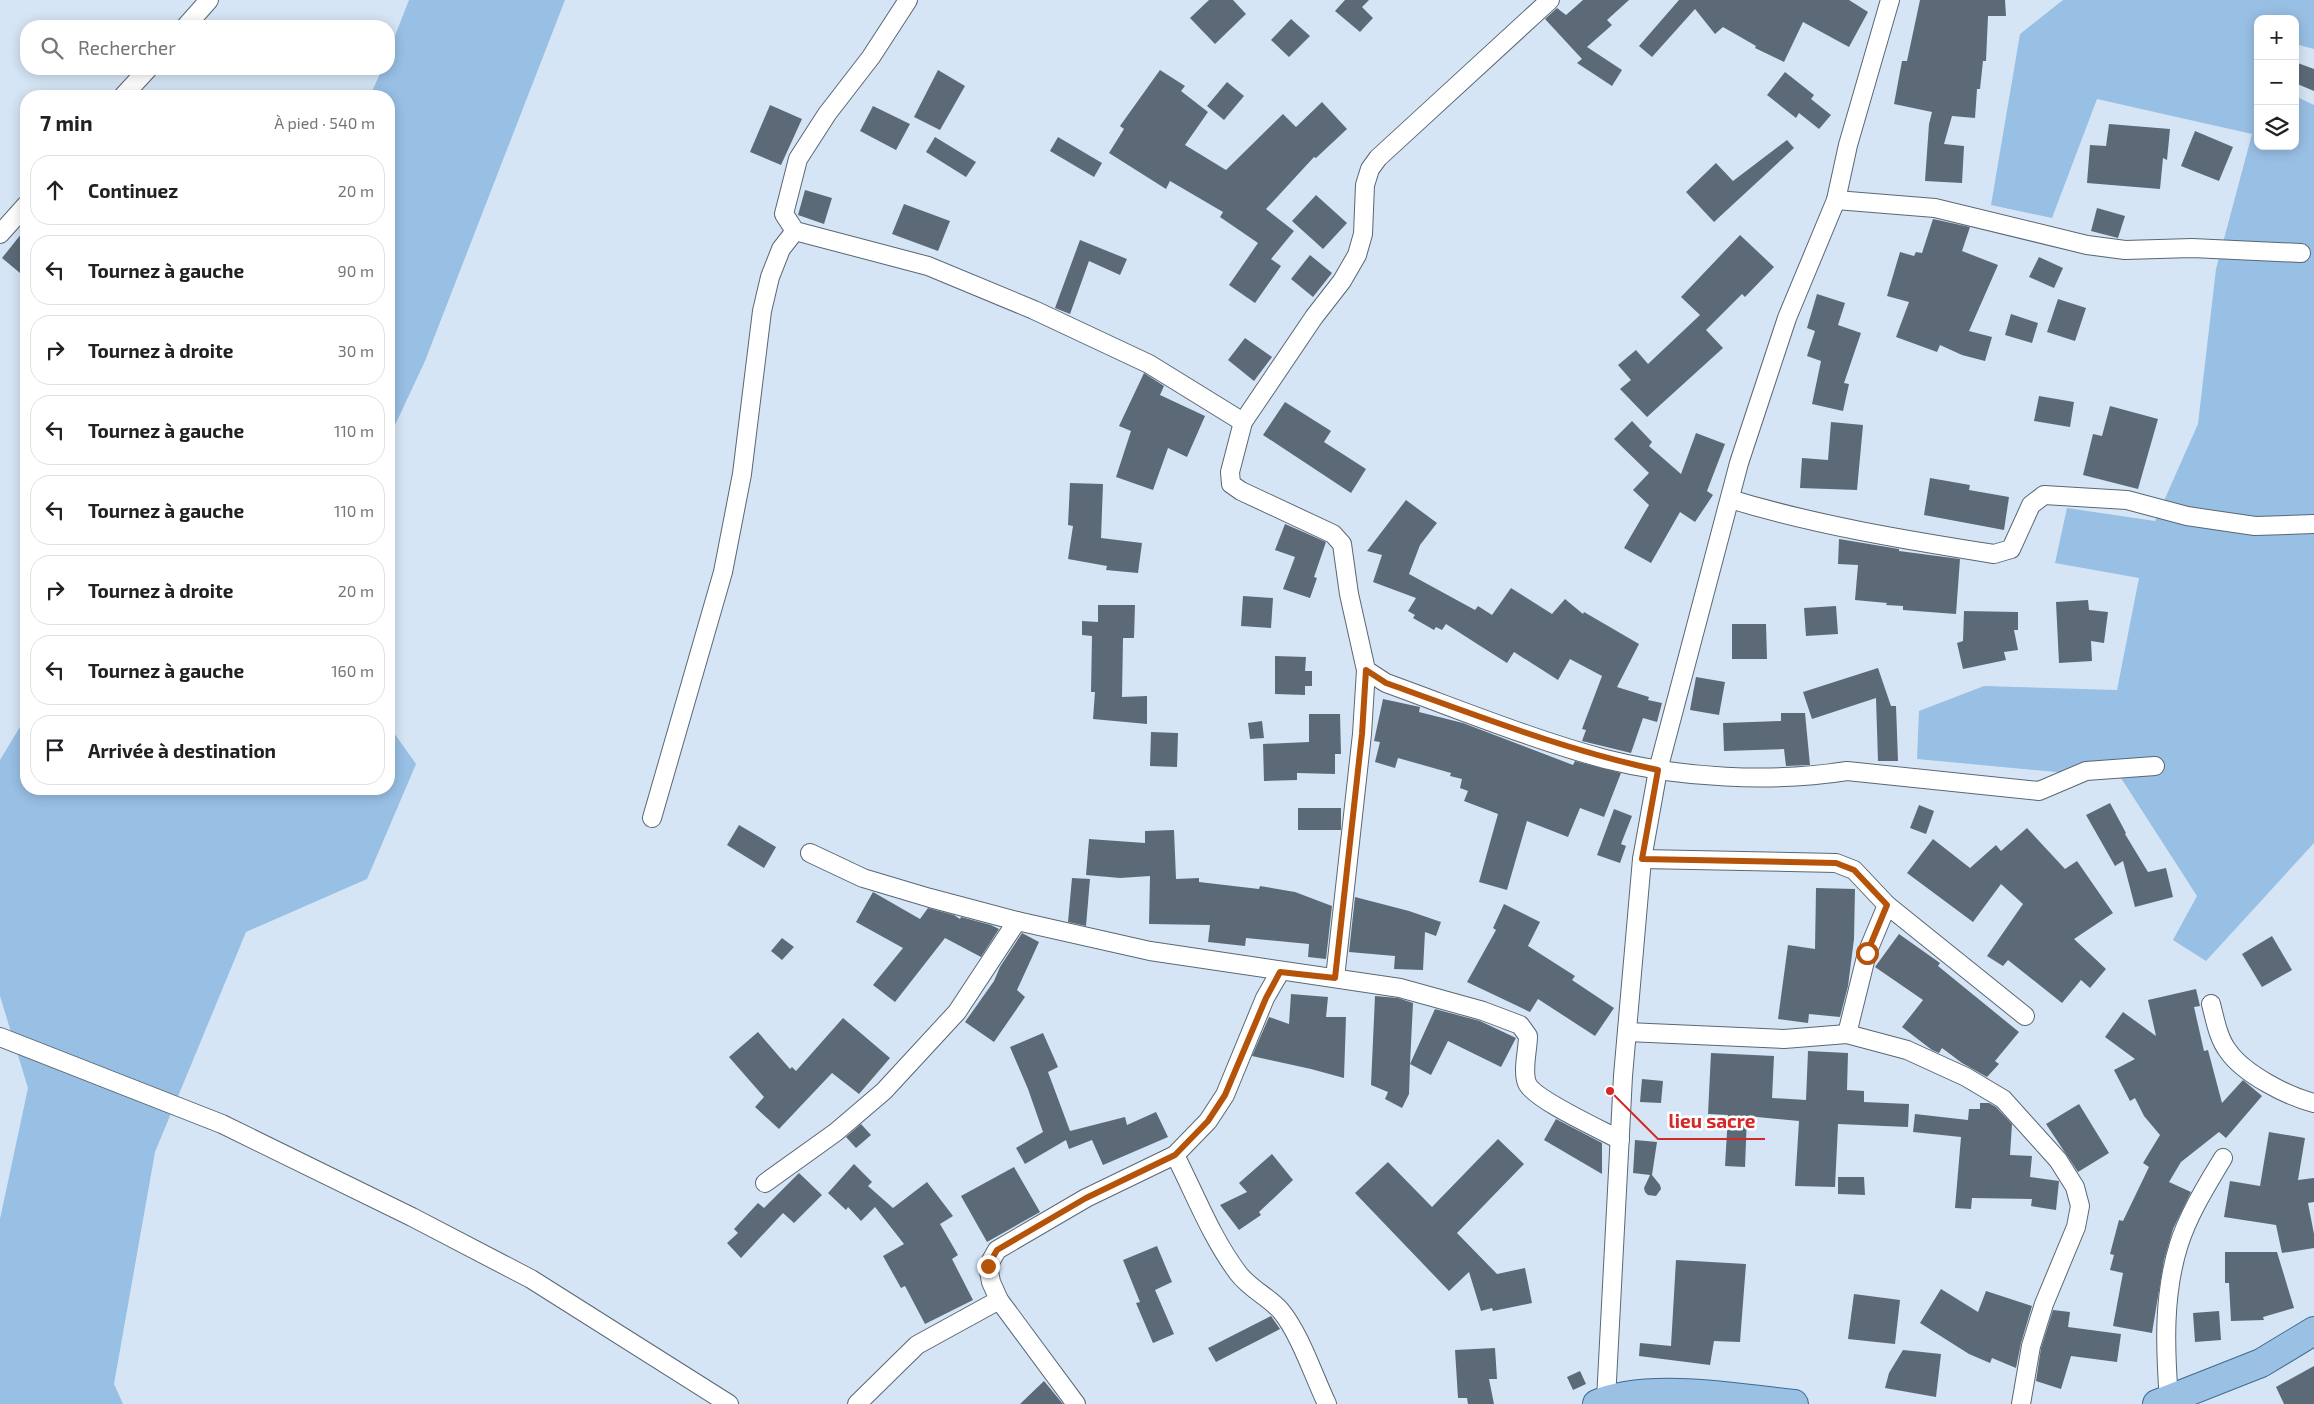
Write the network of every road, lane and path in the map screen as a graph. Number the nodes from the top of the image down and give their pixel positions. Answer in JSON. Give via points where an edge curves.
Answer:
{"nodes":[{"id":1,"x":209,"y":0,"type":"edge"},
{"id":2,"x":908,"y":0,"type":"edge"},
{"id":3,"x":1550,"y":0,"type":"edge"},
{"id":4,"x":1890,"y":0,"type":"edge"},
{"id":5,"x":191,"y":20,"type":"edge"},
{"id":6,"x":142,"y":75,"type":"edge"},
{"id":7,"x":129,"y":90,"type":"edge"},
{"id":8,"x":1836,"y":200,"type":"junction"},
{"id":9,"x":20,"y":212,"type":"edge"},
{"id":10,"x":795,"y":231,"type":"junction"},
{"id":11,"x":0,"y":234,"type":"edge"},
{"id":12,"x":2301,"y":253,"type":"dead end"},
{"id":13,"x":1243,"y":422,"type":"junction"},
{"id":14,"x":1730,"y":498,"type":"junction"},
{"id":15,"x":2314,"y":524,"type":"edge"},
{"id":16,"x":1366,"y":670,"type":"junction"},
{"id":17,"x":2155,"y":766,"type":"dead end"},
{"id":18,"x":1658,"y":770,"type":"junction"},
{"id":19,"x":652,"y":818,"type":"dead end"},
{"id":20,"x":810,"y":853,"type":"dead end"},
{"id":21,"x":1642,"y":859,"type":"junction"},
{"id":22,"x":1887,"y":905,"type":"junction"},
{"id":23,"x":1017,"y":921,"type":"junction"},
{"id":24,"x":1280,"y":972,"type":"junction"},
{"id":25,"x":1335,"y":978,"type":"junction"},
{"id":26,"x":2210,"y":1004,"type":"dead end"},
{"id":27,"x":2025,"y":1016,"type":"dead end"},
{"id":28,"x":1627,"y":1032,"type":"junction"},
{"id":29,"x":1847,"y":1034,"type":"junction"},
{"id":30,"x":0,"y":1038,"type":"edge"},
{"id":31,"x":2314,"y":1103,"type":"edge"},
{"id":32,"x":1620,"y":1140,"type":"junction"},
{"id":33,"x":1175,"y":1155,"type":"junction"},
{"id":34,"x":2223,"y":1158,"type":"dead end"},
{"id":35,"x":764,"y":1183,"type":"dead end"},
{"id":36,"x":999,"y":1300,"type":"junction"},
{"id":37,"x":2314,"y":1331,"type":"edge"},
{"id":38,"x":1602,"y":1402,"type":"edge"},
{"id":39,"x":2163,"y":1402,"type":"edge"},
{"id":40,"x":729,"y":1404,"type":"edge"},
{"id":41,"x":857,"y":1404,"type":"edge"},
{"id":42,"x":1076,"y":1404,"type":"edge"},
{"id":43,"x":1327,"y":1404,"type":"edge"},
{"id":44,"x":1794,"y":1404,"type":"edge"},
{"id":45,"x":2021,"y":1404,"type":"edge"}],
"edges":[{"from":1,"to":5,"type":"street"},
{"from":2,"to":10,"type":"street","via":[[798,159],[784,214]]},
{"from":3,"to":13,"type":"street","via":[[1378,158],[1370,169],[1366,185],[1363,234],[1358,254]]},
{"from":4,"to":8,"type":"street","via":[[1848,145]]},
{"from":6,"to":7,"type":"street"},
{"from":8,"to":12,"type":"street","via":[[1935,208],[2087,246],[2124,250],[2192,248]]},
{"from":8,"to":14,"type":"street","via":[[1788,318]]},
{"from":9,"to":11,"type":"street"},
{"from":10,"to":13,"type":"street","via":[[928,266],[1034,310],[1149,364]]},
{"from":10,"to":19,"type":"street","via":[[781,249],[770,277],[762,311],[742,474],[723,572]]},
{"from":13,"to":16,"type":"street","via":[[1230,472],[1231,484],[1333,534],[1342,544]]},
{"from":14,"to":15,"type":"street","via":[[1772,512],[1994,554],[2011,549],[2031,505],[2044,495],[2127,500],[2187,516],[2256,526]]},
{"from":14,"to":18,"type":"street"},
{"from":16,"to":18,"type":"street","via":[[1386,683],[1530,735],[1605,759]]},
{"from":16,"to":25,"type":"street"},
{"from":17,"to":18,"type":"street","via":[[2086,771],[2039,791],[1847,771],[1821,776],[1759,778]]},
{"from":18,"to":21,"type":"street"},
{"from":20,"to":23,"type":"street","via":[[863,878]]},
{"from":21,"to":22,"type":"street","via":[[1836,863],[1854,870]]},
{"from":21,"to":28,"type":"street"},
{"from":22,"to":27,"type":"street"},
{"from":22,"to":29,"type":"street","via":[[1867,953]]},
{"from":23,"to":24,"type":"street","via":[[1150,951]]},
{"from":23,"to":35,"type":"street","via":[[957,1012],[884,1091],[836,1132]]},
{"from":24,"to":25,"type":"street"},
{"from":24,"to":33,"type":"street","via":[[1225,1095],[1208,1121]]},
{"from":25,"to":32,"type":"street","via":[[1400,988],[1520,1025],[1528,1036],[1528,1084],[1540,1097]]},
{"from":26,"to":31,"type":"street","via":[[2228,1051],[2246,1069],[2296,1098]]},
{"from":28,"to":29,"type":"street","via":[[1784,1039]]},
{"from":28,"to":32,"type":"street"},
{"from":29,"to":45,"type":"street","via":[[1907,1050],[1966,1077],[2003,1099],[2058,1160],[2075,1187],[2080,1206],[2076,1227],[2044,1304],[2031,1346]]},
{"from":30,"to":40,"type":"street","via":[[222,1124],[412,1217],[531,1279]]},
{"from":32,"to":38,"type":"street"},
{"from":33,"to":36,"type":"street","via":[[1086,1198],[997,1250],[988,1266]]},
{"from":33,"to":43,"type":"street","via":[[1212,1231],[1238,1274],[1280,1311],[1293,1330]]},
{"from":34,"to":39,"type":"street","via":[[2179,1244],[2166,1305]]},
{"from":36,"to":41,"type":"street","via":[[917,1345]]},
{"from":36,"to":42,"type":"street"},
{"from":37,"to":39,"type":"main road","via":[[2261,1363]]},
{"from":38,"to":44,"type":"main road","via":[[1638,1395],[1675,1393]]}]}
